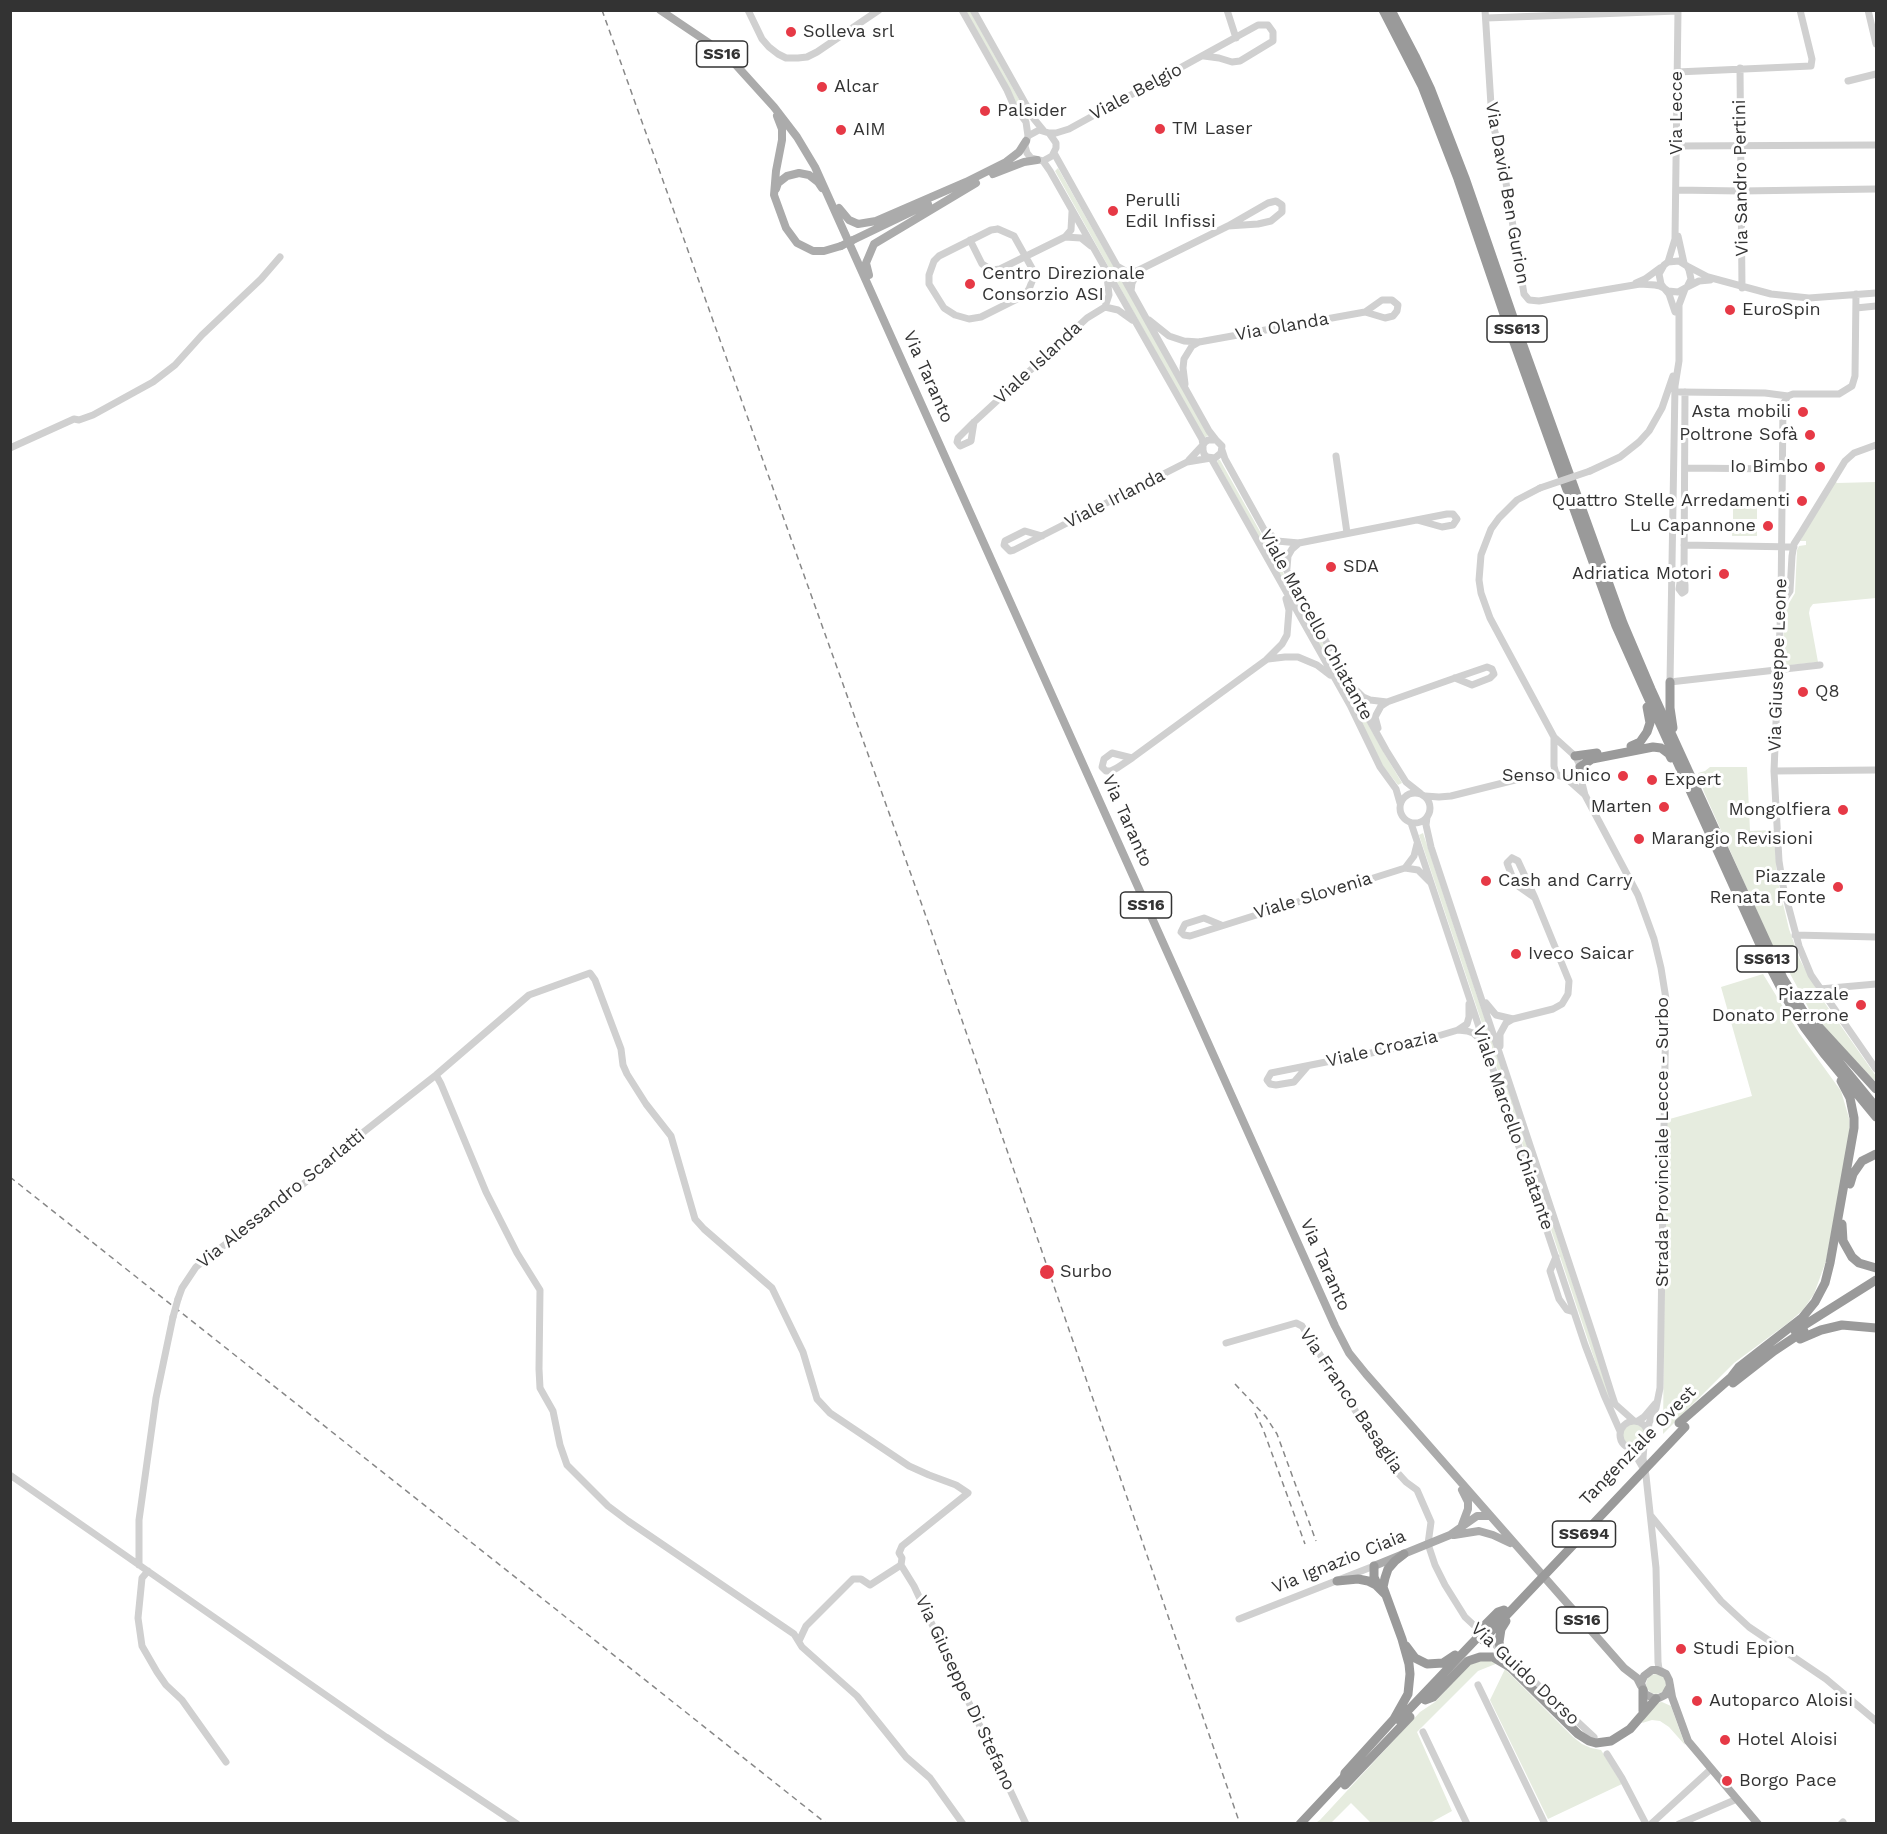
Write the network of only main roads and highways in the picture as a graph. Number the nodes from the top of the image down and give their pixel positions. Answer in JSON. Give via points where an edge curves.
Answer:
{"nodes":[{"id":1,"x":660,"y":10,"type":"edge"},
{"id":2,"x":1383,"y":10,"type":"edge"},
{"id":3,"x":1391,"y":10,"type":"edge"},
{"id":4,"x":774,"y":107,"type":"junction"},
{"id":5,"x":1027,"y":138,"type":"road end"},
{"id":6,"x":1040,"y":161,"type":"road end"},
{"id":7,"x":815,"y":167,"type":"junction"},
{"id":8,"x":967,"y":185,"type":"junction"},
{"id":9,"x":774,"y":195,"type":"junction"},
{"id":10,"x":833,"y":204,"type":"junction"},
{"id":11,"x":879,"y":306,"type":"junction"},
{"id":12,"x":1631,"y":659,"type":"junction"},
{"id":13,"x":1670,"y":682,"type":"road end"},
{"id":14,"x":1573,"y":755,"type":"road end"},
{"id":15,"x":1579,"y":769,"type":"road end"},
{"id":16,"x":1696,"y":786,"type":"junction"},
{"id":17,"x":1702,"y":818,"type":"junction"},
{"id":18,"x":1771,"y":954,"type":"junction"},
{"id":19,"x":1804,"y":1027,"type":"junction"},
{"id":20,"x":1876,"y":1089,"type":"edge"},
{"id":21,"x":1876,"y":1107,"type":"edge"},
{"id":22,"x":1876,"y":1117,"type":"edge"},
{"id":23,"x":1876,"y":1154,"type":"edge"},
{"id":24,"x":1876,"y":1268,"type":"edge"},
{"id":25,"x":1876,"y":1280,"type":"edge"},
{"id":26,"x":1876,"y":1287,"type":"edge"},
{"id":27,"x":1876,"y":1328,"type":"edge"},
{"id":28,"x":1752,"y":1368,"type":"junction"},
{"id":29,"x":1732,"y":1376,"type":"junction"},
{"id":30,"x":1682,"y":1425,"type":"junction"},
{"id":31,"x":1455,"y":1476,"type":"junction"},
{"id":32,"x":1490,"y":1516,"type":"junction"},
{"id":33,"x":1460,"y":1528,"type":"junction"},
{"id":34,"x":1479,"y":1531,"type":"junction"},
{"id":35,"x":1450,"y":1535,"type":"junction"},
{"id":36,"x":1518,"y":1548,"type":"junction"},
{"id":37,"x":1404,"y":1554,"type":"junction"},
{"id":38,"x":1374,"y":1566,"type":"joint"},
{"id":39,"x":1337,"y":1581,"type":"road end"},
{"id":40,"x":1539,"y":1581,"type":"junction"},
{"id":41,"x":1381,"y":1585,"type":"junction"},
{"id":42,"x":1479,"y":1637,"type":"junction"},
{"id":43,"x":1402,"y":1639,"type":"junction"},
{"id":44,"x":1616,"y":1659,"type":"junction"},
{"id":45,"x":1510,"y":1667,"type":"junction"},
{"id":46,"x":1648,"y":1672,"type":"junction"},
{"id":47,"x":1670,"y":1686,"type":"junction"},
{"id":48,"x":1642,"y":1688,"type":"junction"},
{"id":49,"x":1658,"y":1698,"type":"junction"},
{"id":50,"x":1425,"y":1700,"type":"junction"},
{"id":51,"x":1679,"y":1713,"type":"junction"},
{"id":52,"x":1643,"y":1714,"type":"junction"},
{"id":53,"x":1344,"y":1778,"type":"junction"},
{"id":54,"x":1310,"y":1819,"type":"edge"},
{"id":55,"x":1300,"y":1824,"type":"edge"},
{"id":56,"x":1758,"y":1824,"type":"edge"}],
"edges":[{"from":1,"to":4,"type":"main road","name":"Via Taranto","number":"SS16","via":[[736,65]]},
{"from":2,"to":12,"type":"highway","number":"SS613","via":[[1422,86],[1442,138]]},
{"from":3,"to":16,"type":"highway","number":"SS613","via":[[1431,90],[1465,178],[1623,623]]},
{"from":4,"to":7,"type":"main road","name":"Via Taranto","number":"SS16"},
{"from":4,"to":9,"type":"main road","via":[[782,129]]},
{"from":5,"to":8,"type":"main road","via":[[1006,162]]},
{"from":6,"to":8,"type":"main road","via":[[1024,162]]},
{"from":7,"to":8,"type":"main road","via":[[841,212],[858,224],[876,221]]},
{"from":7,"to":10,"type":"main road","name":"Via Taranto","number":"SS16"},
{"from":8,"to":9,"type":"main road","bridge":true,"via":[[824,251],[813,251],[797,243],[786,228]]},
{"from":8,"to":11,"type":"main road","via":[[874,244],[866,263]]},
{"from":9,"to":10,"type":"main road","via":[[778,183],[798,173],[818,182]]},
{"from":10,"to":11,"type":"main road","name":"Via Taranto","number":"SS16"},
{"from":11,"to":31,"type":"main road","name":"Via Taranto","number":"SS16","via":[[1335,1326],[1349,1353]]},
{"from":12,"to":14,"type":"highway","via":[[1633,675],[1649,713],[1647,732],[1640,742],[1627,747]]},
{"from":12,"to":17,"type":"highway","number":"SS613"},
{"from":13,"to":16,"type":"highway","via":[[1671,722]]},
{"from":15,"to":17,"type":"highway","via":[[1592,759],[1641,748],[1660,748],[1669,754]]},
{"from":16,"to":18,"type":"highway","number":"SS613"},
{"from":17,"to":19,"type":"highway","number":"SS613","via":[[1771,969]]},
{"from":18,"to":20,"type":"highway","via":[[1814,1022]]},
{"from":18,"to":21,"type":"highway","number":"SS613","via":[[1826,1046]]},
{"from":19,"to":22,"type":"highway","number":"SS613"},
{"from":19,"to":29,"type":"highway","via":[[1842,1083],[1854,1118],[1828,1275],[1821,1293],[1802,1318]]},
{"from":23,"to":24,"type":"highway","via":[[1862,1161],[1852,1174],[1842,1233],[1852,1257]]},
{"from":25,"to":29,"type":"highway","name":"Tangenziale Ovest","number":"SS694"},
{"from":26,"to":28,"type":"highway","name":"Tangenziale Ovest","number":"SS694"},
{"from":27,"to":28,"type":"highway","via":[[1842,1325],[1821,1330]]},
{"from":28,"to":30,"type":"highway","name":"Tangenziale Ovest","number":"SS694"},
{"from":29,"to":30,"type":"highway","name":"Tangenziale Ovest","number":"SS694"},
{"from":30,"to":40,"type":"highway","name":"Tangenziale Ovest","number":"SS694","bridge":true},
{"from":30,"to":42,"type":"highway","name":"Tangenziale Ovest","number":"SS694","bridge":true},
{"from":31,"to":32,"type":"main road","name":"Via Taranto","number":"SS16"},
{"from":31,"to":33,"type":"main road","via":[[1468,1502],[1468,1514]]},
{"from":32,"to":33,"type":"main road","name":"Via Ignazio Ciaia","via":[[1477,1516]]},
{"from":32,"to":34,"type":"main road"},
{"from":32,"to":36,"type":"main road","name":"Via Taranto","number":"SS16"},
{"from":33,"to":35,"type":"main road","name":"Via Ignazio Ciaia"},
{"from":34,"to":35,"type":"main road","name":"Via Ignazio Ciaia"},
{"from":34,"to":36,"type":"main road","name":"Via Ignazio Ciaia"},
{"from":35,"to":37,"type":"main road","name":"Via Ignazio Ciaia"},
{"from":36,"to":44,"type":"main road","name":"Via Taranto","number":"SS16"},
{"from":37,"to":38,"type":"main road","name":"Via Ignazio Ciaia"},
{"from":37,"to":41,"type":"highway","via":[[1388,1569]]},
{"from":38,"to":41,"type":"highway","via":[[1374,1577]]},
{"from":39,"to":41,"type":"highway","via":[[1358,1579]]},
{"from":40,"to":42,"type":"highway","name":"Tangenziale Ovest","number":"SS694","bridge":true},
{"from":40,"to":45,"type":"highway","bridge":true,"via":[[1501,1629],[1499,1648]]},
{"from":41,"to":43,"type":"highway"},
{"from":42,"to":43,"type":"highway","via":[[1448,1661],[1433,1665],[1415,1658]]},
{"from":42,"to":50,"type":"highway","name":"Tangenziale Ovest","number":"SS694"},
{"from":42,"to":53,"type":"highway","name":"Tangenziale Ovest","number":"SS694"},
{"from":43,"to":53,"type":"highway","via":[[1410,1674],[1404,1703]]},
{"from":44,"to":46,"type":"main road","name":"Via Taranto","via":[[1634,1672]]},
{"from":44,"to":48,"type":"main road","name":"Via Taranto"},
{"from":45,"to":50,"type":"highway","via":[[1493,1657],[1474,1658]]},
{"from":45,"to":52,"type":"highway","via":[[1589,1741],[1611,1741],[1630,1730]]},
{"from":46,"to":47,"type":"main road","name":"Via Taranto","via":[[1663,1672]]},
{"from":46,"to":48,"type":"main road"},
{"from":47,"to":49,"type":"main road"},
{"from":47,"to":51,"type":"main road"},
{"from":48,"to":49,"type":"main road","name":"Via Taranto","via":[[1649,1697]]},
{"from":48,"to":52,"type":"highway"},
{"from":49,"to":51,"type":"main road","name":"Via Taranto","via":[[1669,1702]]},
{"from":49,"to":52,"type":"highway"},
{"from":50,"to":54,"type":"highway","name":"Tangenziale Ovest","number":"SS694"},
{"from":51,"to":56,"type":"main road","via":[[1688,1741]]},
{"from":53,"to":54,"type":"highway","name":"Tangenziale Ovest","number":"SS694"},
{"from":54,"to":55,"type":"highway","name":"Tangenziale Ovest","number":"SS694"}]}
